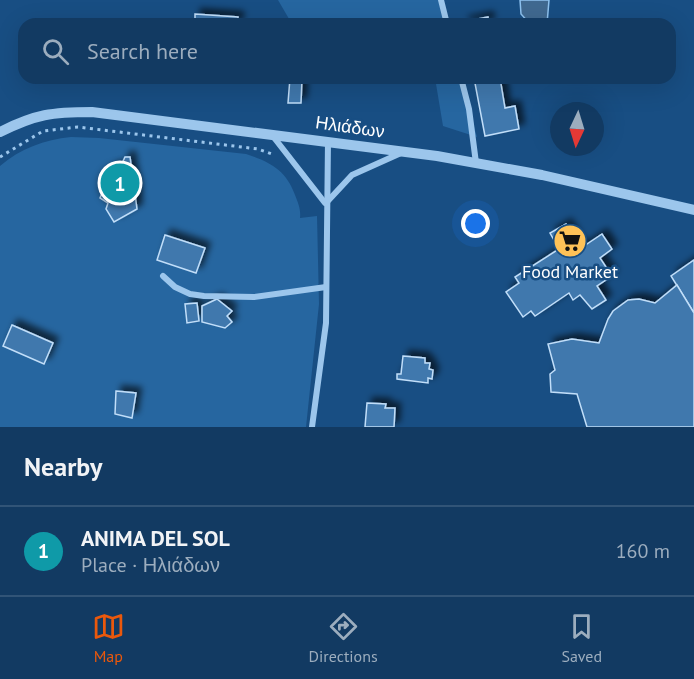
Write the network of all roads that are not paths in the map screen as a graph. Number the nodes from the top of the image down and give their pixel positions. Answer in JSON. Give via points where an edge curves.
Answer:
{"nodes":[{"id":1,"x":441,"y":0,"type":"edge"},
{"id":2,"x":446,"y":18,"type":"edge"},
{"id":3,"x":462,"y":84,"type":"edge"},
{"id":4,"x":0,"y":132,"type":"edge"},
{"id":5,"x":271,"y":134,"type":"junction"},
{"id":6,"x":328,"y":141,"type":"junction"},
{"id":7,"x":405,"y":151,"type":"junction"},
{"id":8,"x":476,"y":163,"type":"junction"},
{"id":9,"x":326,"y":203,"type":"junction"},
{"id":10,"x":694,"y":210,"type":"edge"},
{"id":11,"x":163,"y":276,"type":"dead end"},
{"id":12,"x":326,"y":287,"type":"junction"},
{"id":13,"x":312,"y":427,"type":"edge"}],
"edges":[{"from":1,"to":2,"type":"street"},
{"from":3,"to":8,"type":"street"},
{"from":4,"to":5,"type":"street","name":"Ηλιάδων","via":[[22,120],[48,113],[92,112]]},
{"from":5,"to":6,"type":"street","name":"Ηλιάδων"},
{"from":5,"to":9,"type":"street"},
{"from":6,"to":7,"type":"street","name":"Ηλιάδων"},
{"from":6,"to":9,"type":"street"},
{"from":7,"to":8,"type":"street","name":"Ηλιάδων"},
{"from":7,"to":9,"type":"street","via":[[352,175]]},
{"from":8,"to":10,"type":"street","name":"Ηλιάδων"},
{"from":9,"to":12,"type":"street"},
{"from":11,"to":12,"type":"street","via":[[175,287],[204,296],[254,297]]},
{"from":12,"to":13,"type":"street","via":[[326,322]]}]}
